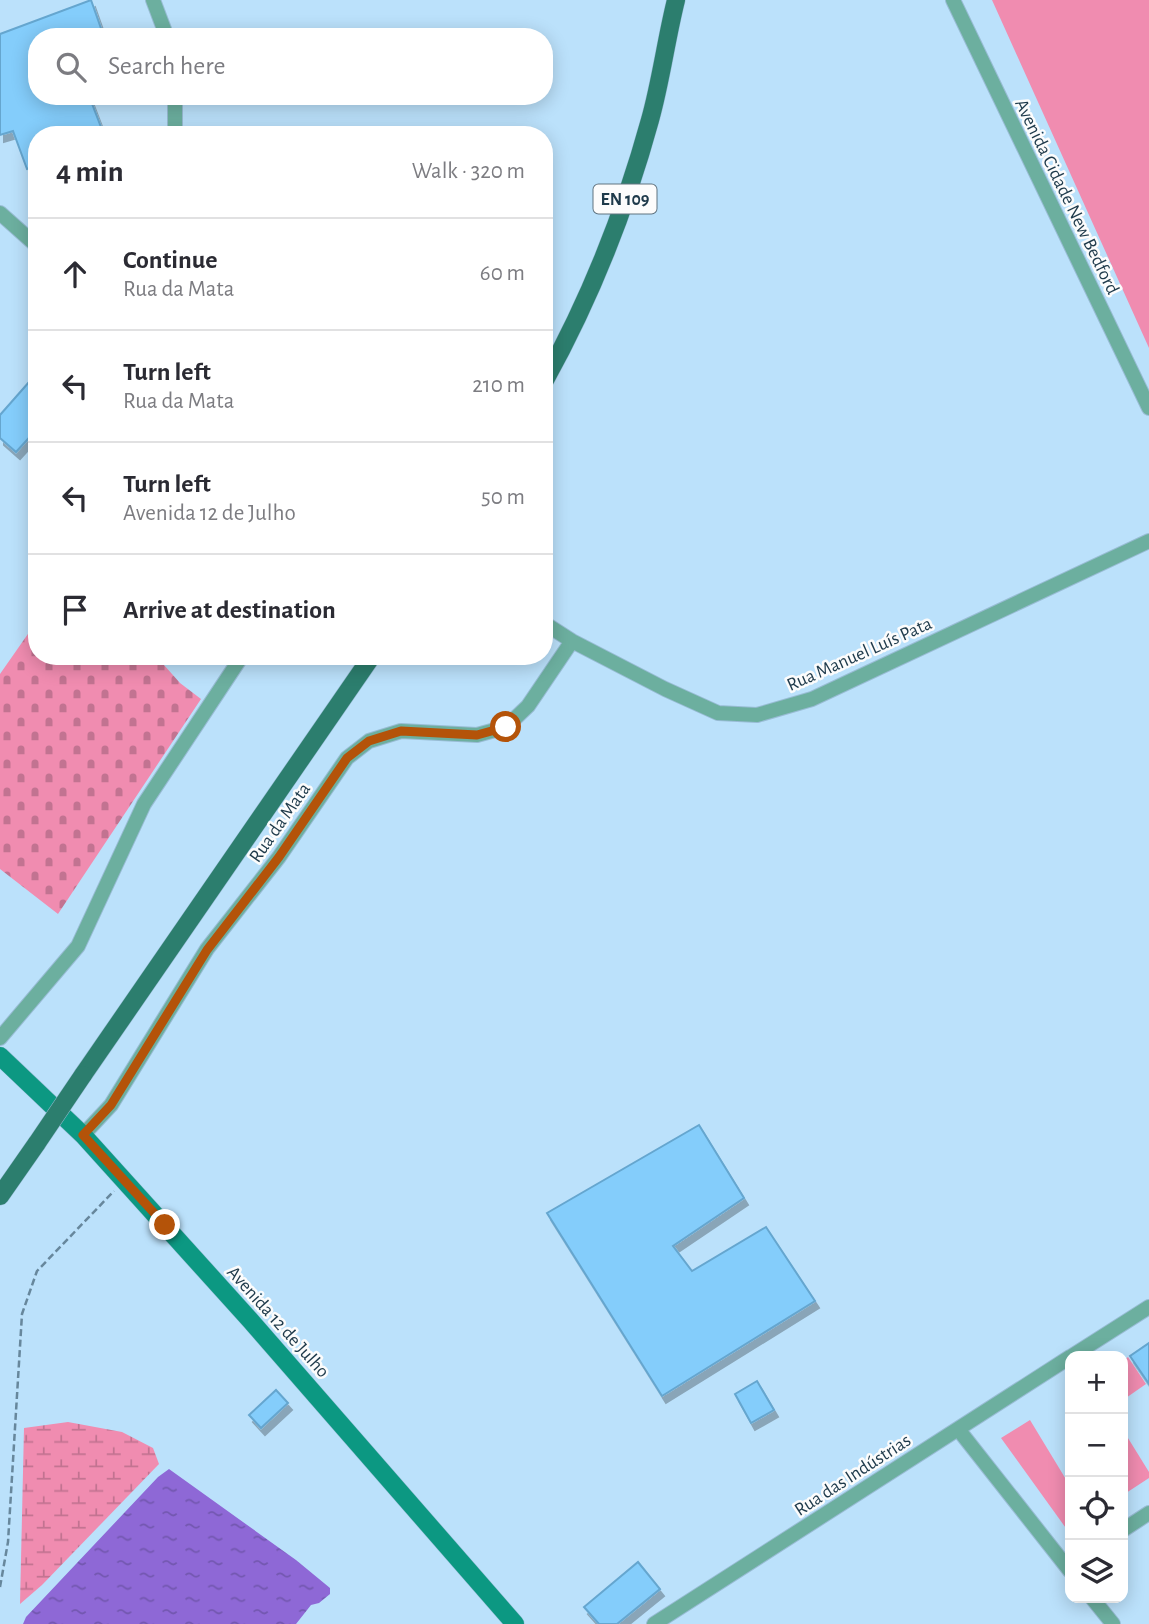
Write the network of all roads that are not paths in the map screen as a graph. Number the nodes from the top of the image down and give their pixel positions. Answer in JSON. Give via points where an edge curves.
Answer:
{"nodes":[{"id":1,"x":153,"y":0,"type":"edge"},
{"id":2,"x":953,"y":0,"type":"edge"},
{"id":3,"x":675,"y":2,"type":"edge"},
{"id":4,"x":164,"y":28,"type":"edge"},
{"id":5,"x":175,"y":105,"type":"edge"},
{"id":6,"x":175,"y":126,"type":"edge"},
{"id":7,"x":0,"y":213,"type":"edge"},
{"id":8,"x":28,"y":238,"type":"edge"},
{"id":9,"x":553,"y":366,"type":"edge"},
{"id":10,"x":1149,"y":408,"type":"edge"},
{"id":11,"x":1149,"y":541,"type":"edge"},
{"id":12,"x":553,"y":629,"type":"edge"},
{"id":13,"x":572,"y":641,"type":"junction"},
{"id":14,"x":236,"y":665,"type":"edge"},
{"id":15,"x":366,"y":665,"type":"edge"},
{"id":16,"x":0,"y":1038,"type":"edge"},
{"id":17,"x":0,"y":1056,"type":"edge"},
{"id":18,"x":83,"y":1135,"type":"junction"},
{"id":19,"x":0,"y":1196,"type":"edge"},
{"id":20,"x":1149,"y":1307,"type":"edge"},
{"id":21,"x":1080,"y":1351,"type":"edge"},
{"id":22,"x":1065,"y":1361,"type":"edge"},
{"id":23,"x":958,"y":1429,"type":"junction"},
{"id":24,"x":1149,"y":1513,"type":"edge"},
{"id":25,"x":1128,"y":1527,"type":"edge"},
{"id":26,"x":1065,"y":1561,"type":"edge"},
{"id":27,"x":1096,"y":1603,"type":"edge"},
{"id":28,"x":515,"y":1624,"type":"edge"},
{"id":29,"x":654,"y":1624,"type":"edge"},
{"id":30,"x":1113,"y":1624,"type":"edge"}],
"edges":[{"from":1,"to":4,"type":"street"},
{"from":2,"to":10,"type":"street","name":"Avenida Cidade New Bedford"},
{"from":3,"to":9,"type":"main road","number":"EN 109","via":[[650,119],[613,235]]},
{"from":5,"to":6,"type":"street"},
{"from":7,"to":8,"type":"street"},
{"from":11,"to":13,"type":"street","name":"Rua Manuel Luís Pata","via":[[812,699],[757,715],[718,713]]},
{"from":12,"to":13,"type":"street","name":"Rua Manuel Luís Pata"},
{"from":13,"to":18,"type":"street","name":"Rua da Mata","via":[[528,706],[506,727],[477,735],[401,731],[369,741],[347,758],[207,950],[111,1105]]},
{"from":14,"to":16,"type":"street","via":[[144,804],[78,946]]},
{"from":15,"to":19,"type":"main road","bridge":true},
{"from":17,"to":18,"type":"main road","name":"Avenida 12 de Julho"},
{"from":18,"to":28,"type":"main road","name":"Avenida 12 de Julho"},
{"from":20,"to":21,"type":"street","name":"Rua das Indústrias"},
{"from":22,"to":23,"type":"street","name":"Rua das Indústrias"},
{"from":23,"to":26,"type":"street"},
{"from":23,"to":29,"type":"street","name":"Rua das Indústrias"},
{"from":24,"to":25,"type":"street"},
{"from":27,"to":30,"type":"street"}]}
